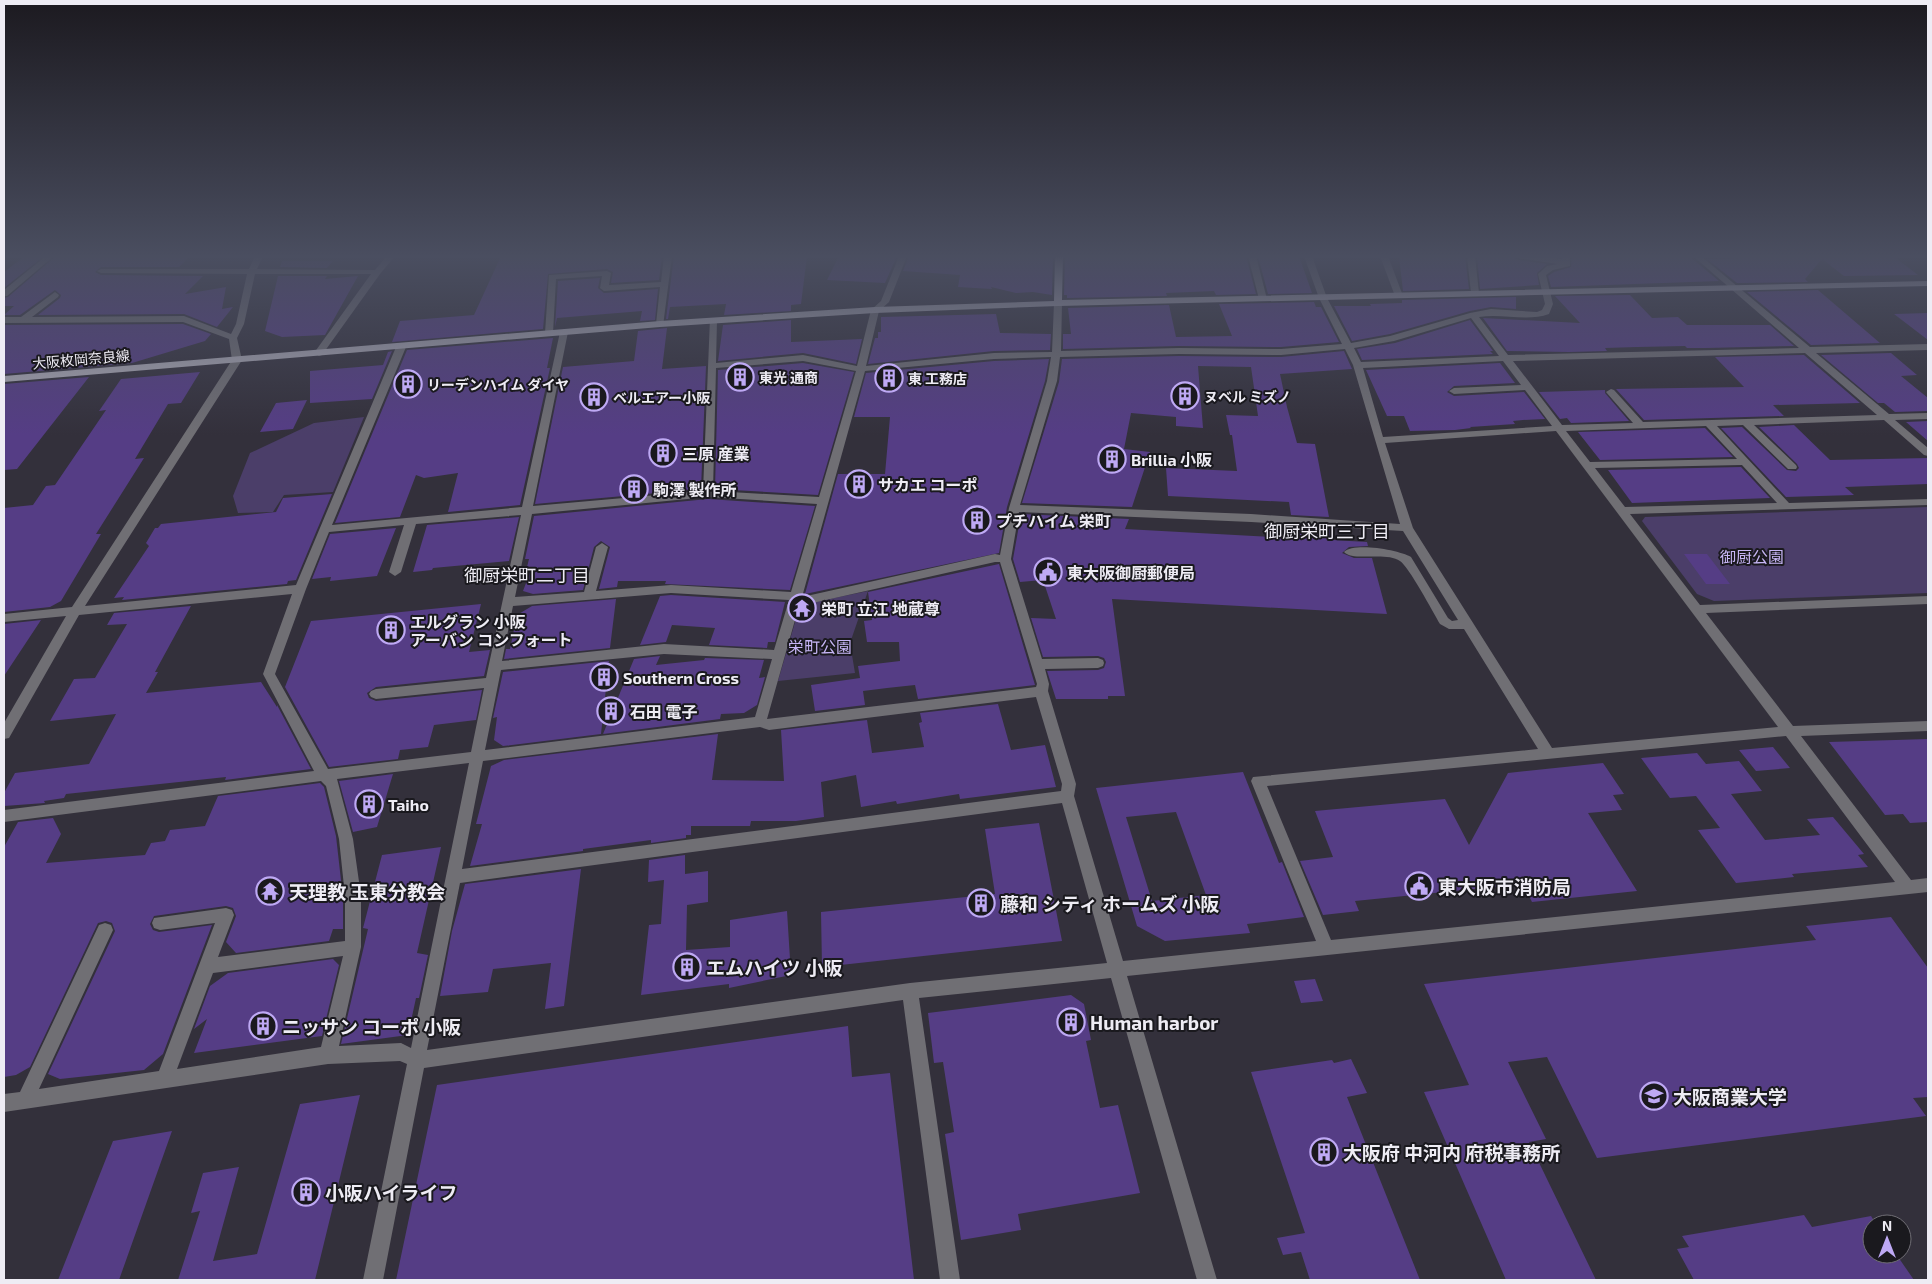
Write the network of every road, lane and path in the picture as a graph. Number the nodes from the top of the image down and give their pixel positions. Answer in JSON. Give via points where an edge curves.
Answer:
{"nodes":[{"id":1,"x":29,"y":316,"type":"edge"},
{"id":2,"x":242,"y":316,"type":"edge"},
{"id":3,"x":346,"y":316,"type":"edge"},
{"id":4,"x":551,"y":316,"type":"edge"},
{"id":5,"x":661,"y":316,"type":"edge"},
{"id":6,"x":779,"y":316,"type":"edge"},
{"id":7,"x":873,"y":316,"type":"edge"},
{"id":8,"x":1058,"y":316,"type":"edge"},
{"id":9,"x":1333,"y":316,"type":"edge"},
{"id":10,"x":1473,"y":316,"type":"joint"},
{"id":11,"x":1768,"y":316,"type":"edge"},
{"id":12,"x":4,"y":320,"type":"edge"},
{"id":13,"x":24,"y":320,"type":"junction"},
{"id":14,"x":713,"y":320,"type":"junction"},
{"id":15,"x":660,"y":324,"type":"junction"},
{"id":16,"x":564,"y":332,"type":"junction"},
{"id":17,"x":550,"y":333,"type":"junction"},
{"id":18,"x":233,"y":338,"type":"junction"},
{"id":19,"x":1350,"y":346,"type":"junction"},
{"id":20,"x":401,"y":347,"type":"junction"},
{"id":21,"x":1928,"y":347,"type":"edge"},
{"id":22,"x":1808,"y":351,"type":"junction"},
{"id":23,"x":319,"y":354,"type":"junction"},
{"id":24,"x":1056,"y":356,"type":"junction"},
{"id":25,"x":1505,"y":358,"type":"junction"},
{"id":26,"x":237,"y":360,"type":"junction"},
{"id":27,"x":1358,"y":365,"type":"junction"},
{"id":28,"x":712,"y":366,"type":"junction"},
{"id":29,"x":860,"y":369,"type":"junction"},
{"id":30,"x":4,"y":379,"type":"edge"},
{"id":31,"x":1529,"y":387,"type":"junction"},
{"id":32,"x":1454,"y":391,"type":"dead end"},
{"id":33,"x":1611,"y":392,"type":"dead end"},
{"id":34,"x":1928,"y":416,"type":"edge"},
{"id":35,"x":1887,"y":418,"type":"junction"},
{"id":36,"x":1745,"y":421,"type":"junction"},
{"id":37,"x":1708,"y":422,"type":"junction"},
{"id":38,"x":1640,"y":425,"type":"junction"},
{"id":39,"x":1561,"y":428,"type":"junction"},
{"id":40,"x":1379,"y":440,"type":"junction"},
{"id":41,"x":1928,"y":453,"type":"edge"},
{"id":42,"x":1745,"y":462,"type":"junction"},
{"id":43,"x":1586,"y":465,"type":"junction"},
{"id":44,"x":1792,"y":467,"type":"dead end"},
{"id":45,"x":708,"y":494,"type":"junction"},
{"id":46,"x":823,"y":501,"type":"junction"},
{"id":47,"x":1928,"y":502,"type":"edge"},
{"id":48,"x":1786,"y":506,"type":"junction"},
{"id":49,"x":1014,"y":508,"type":"junction"},
{"id":50,"x":528,"y":511,"type":"junction"},
{"id":51,"x":1620,"y":511,"type":"junction"},
{"id":52,"x":411,"y":522,"type":"junction"},
{"id":53,"x":1407,"y":528,"type":"junction"},
{"id":54,"x":325,"y":530,"type":"junction"},
{"id":55,"x":602,"y":547,"type":"dead end"},
{"id":56,"x":1350,"y":552,"type":"dead end"},
{"id":57,"x":1005,"y":559,"type":"junction"},
{"id":58,"x":395,"y":572,"type":"dead end"},
{"id":59,"x":300,"y":589,"type":"junction"},
{"id":60,"x":590,"y":595,"type":"junction"},
{"id":61,"x":795,"y":600,"type":"junction"},
{"id":62,"x":1928,"y":600,"type":"edge"},
{"id":63,"x":509,"y":602,"type":"junction"},
{"id":64,"x":1695,"y":609,"type":"junction"},
{"id":65,"x":76,"y":610,"type":"junction"},
{"id":66,"x":4,"y":618,"type":"edge"},
{"id":67,"x":1467,"y":624,"type":"junction"},
{"id":68,"x":780,"y":655,"type":"junction"},
{"id":69,"x":1098,"y":663,"type":"dead end"},
{"id":70,"x":1037,"y":664,"type":"junction"},
{"id":71,"x":495,"y":666,"type":"junction"},
{"id":72,"x":492,"y":682,"type":"junction"},
{"id":73,"x":1041,"y":691,"type":"junction"},
{"id":74,"x":376,"y":694,"type":"dead end"},
{"id":75,"x":760,"y":722,"type":"junction"},
{"id":76,"x":1928,"y":726,"type":"edge"},
{"id":77,"x":1788,"y":732,"type":"junction"},
{"id":78,"x":4,"y":734,"type":"edge"},
{"id":79,"x":1547,"y":752,"type":"junction"},
{"id":80,"x":478,"y":757,"type":"junction"},
{"id":81,"x":324,"y":775,"type":"junction"},
{"id":82,"x":1067,"y":796,"type":"junction"},
{"id":83,"x":4,"y":816,"type":"edge"},
{"id":84,"x":453,"y":877,"type":"junction"},
{"id":85,"x":1928,"y":885,"type":"edge"},
{"id":86,"x":1907,"y":886,"type":"junction"},
{"id":87,"x":160,"y":923,"type":"dead end"},
{"id":88,"x":105,"y":930,"type":"dead end"},
{"id":89,"x":353,"y":947,"type":"junction"},
{"id":90,"x":1326,"y":947,"type":"junction"},
{"id":91,"x":206,"y":966,"type":"junction"},
{"id":92,"x":1117,"y":968,"type":"junction"},
{"id":93,"x":910,"y":991,"type":"junction"},
{"id":94,"x":328,"y":1055,"type":"junction"},
{"id":95,"x":418,"y":1060,"type":"junction"},
{"id":96,"x":164,"y":1078,"type":"junction"},
{"id":97,"x":25,"y":1100,"type":"junction"},
{"id":98,"x":4,"y":1103,"type":"edge"},
{"id":99,"x":373,"y":1280,"type":"edge"},
{"id":100,"x":950,"y":1280,"type":"edge"},
{"id":101,"x":1207,"y":1280,"type":"edge"}],
"edges":[{"from":1,"to":13,"type":"street"},
{"from":2,"to":18,"type":"street"},
{"from":3,"to":23,"type":"street"},
{"from":4,"to":17,"type":"street"},
{"from":5,"to":15,"type":"street"},
{"from":6,"to":14,"type":"main road","name":"大阪枚岡奈良線"},
{"from":7,"to":29,"type":"street"},
{"from":8,"to":24,"type":"street"},
{"from":9,"to":19,"type":"street"},
{"from":10,"to":19,"type":"street","via":[[1391,339]]},
{"from":10,"to":25,"type":"street"},
{"from":11,"to":22,"type":"street"},
{"from":12,"to":13,"type":"street"},
{"from":13,"to":18,"type":"street","via":[[184,319]]},
{"from":14,"to":15,"type":"main road","name":"大阪枚岡奈良線"},
{"from":14,"to":28,"type":"street"},
{"from":15,"to":16,"type":"main road","name":"大阪枚岡奈良線"},
{"from":16,"to":17,"type":"main road","name":"大阪枚岡奈良線"},
{"from":16,"to":50,"type":"street"},
{"from":17,"to":20,"type":"main road","name":"大阪枚岡奈良線"},
{"from":18,"to":26,"type":"street"},
{"from":19,"to":24,"type":"street","via":[[1281,352],[1179,351]]},
{"from":19,"to":27,"type":"street"},
{"from":20,"to":23,"type":"main road","name":"大阪枚岡奈良線"},
{"from":20,"to":54,"type":"street"},
{"from":21,"to":22,"type":"street"},
{"from":22,"to":25,"type":"street"},
{"from":22,"to":35,"type":"street"},
{"from":23,"to":26,"type":"main road","name":"大阪枚岡奈良線"},
{"from":24,"to":29,"type":"street","via":[[994,356]]},
{"from":24,"to":49,"type":"street","via":[[1050,390]]},
{"from":25,"to":27,"type":"street"},
{"from":25,"to":31,"type":"street"},
{"from":26,"to":30,"type":"main road","name":"大阪枚岡奈良線"},
{"from":26,"to":65,"type":"street"},
{"from":27,"to":40,"type":"street"},
{"from":28,"to":29,"type":"street","via":[[803,358]]},
{"from":28,"to":45,"type":"street"},
{"from":29,"to":46,"type":"street"},
{"from":31,"to":32,"type":"street"},
{"from":31,"to":39,"type":"street"},
{"from":33,"to":38,"type":"street"},
{"from":34,"to":35,"type":"street"},
{"from":35,"to":36,"type":"street"},
{"from":35,"to":41,"type":"street"},
{"from":36,"to":37,"type":"street"},
{"from":36,"to":44,"type":"street"},
{"from":37,"to":38,"type":"street"},
{"from":37,"to":42,"type":"street"},
{"from":38,"to":39,"type":"street"},
{"from":39,"to":40,"type":"street"},
{"from":39,"to":43,"type":"street"},
{"from":40,"to":53,"type":"street"},
{"from":42,"to":43,"type":"street"},
{"from":42,"to":48,"type":"street"},
{"from":43,"to":51,"type":"street"},
{"from":45,"to":46,"type":"street"},
{"from":45,"to":50,"type":"street"},
{"from":46,"to":61,"type":"street"},
{"from":47,"to":48,"type":"street"},
{"from":48,"to":51,"type":"street"},
{"from":49,"to":53,"type":"street"},
{"from":49,"to":57,"type":"street"},
{"from":50,"to":52,"type":"street"},
{"from":50,"to":63,"type":"street"},
{"from":51,"to":64,"type":"street"},
{"from":52,"to":54,"type":"street"},
{"from":52,"to":58,"type":"street"},
{"from":53,"to":67,"type":"street"},
{"from":54,"to":59,"type":"street"},
{"from":55,"to":60,"type":"street"},
{"from":56,"to":67,"type":"street","via":[[1395,554],[1408,560],[1436,611],[1449,625]]},
{"from":57,"to":61,"type":"street","via":[[996,558]]},
{"from":57,"to":70,"type":"street"},
{"from":59,"to":65,"type":"street"},
{"from":59,"to":81,"type":"street","via":[[269,674]]},
{"from":60,"to":61,"type":"street","via":[[671,589]]},
{"from":60,"to":63,"type":"street"},
{"from":61,"to":68,"type":"street"},
{"from":62,"to":64,"type":"street"},
{"from":63,"to":71,"type":"street"},
{"from":64,"to":77,"type":"street"},
{"from":65,"to":66,"type":"street"},
{"from":65,"to":78,"type":"street"},
{"from":67,"to":79,"type":"street"},
{"from":68,"to":71,"type":"street","via":[[664,649]]},
{"from":68,"to":75,"type":"street"},
{"from":69,"to":70,"type":"street"},
{"from":70,"to":73,"type":"street","via":[[1044,684]]},
{"from":71,"to":72,"type":"street"},
{"from":72,"to":74,"type":"street"},
{"from":72,"to":80,"type":"street"},
{"from":73,"to":75,"type":"street","via":[[770,725]]},
{"from":73,"to":82,"type":"street","via":[[1069,784]]},
{"from":75,"to":80,"type":"street"},
{"from":76,"to":77,"type":"street"},
{"from":77,"to":79,"type":"street"},
{"from":77,"to":86,"type":"street"},
{"from":79,"to":90,"type":"street","via":[[1258,781]]},
{"from":80,"to":81,"type":"street"},
{"from":80,"to":84,"type":"street"},
{"from":81,"to":83,"type":"street"},
{"from":81,"to":89,"type":"street","via":[[332,783],[346,839],[353,896]]},
{"from":82,"to":84,"type":"street"},
{"from":82,"to":92,"type":"street"},
{"from":84,"to":95,"type":"street"},
{"from":85,"to":86,"type":"street"},
{"from":86,"to":90,"type":"street"},
{"from":87,"to":91,"type":"street","via":[[226,915]]},
{"from":88,"to":97,"type":"street"},
{"from":89,"to":91,"type":"street"},
{"from":89,"to":94,"type":"street"},
{"from":90,"to":92,"type":"street"},
{"from":91,"to":96,"type":"street"},
{"from":92,"to":93,"type":"street"},
{"from":92,"to":101,"type":"street"},
{"from":93,"to":95,"type":"street"},
{"from":93,"to":100,"type":"street"},
{"from":94,"to":95,"type":"street","via":[[401,1052]]},
{"from":94,"to":96,"type":"street"},
{"from":95,"to":99,"type":"street"},
{"from":96,"to":97,"type":"street"},
{"from":97,"to":98,"type":"street"}]}
